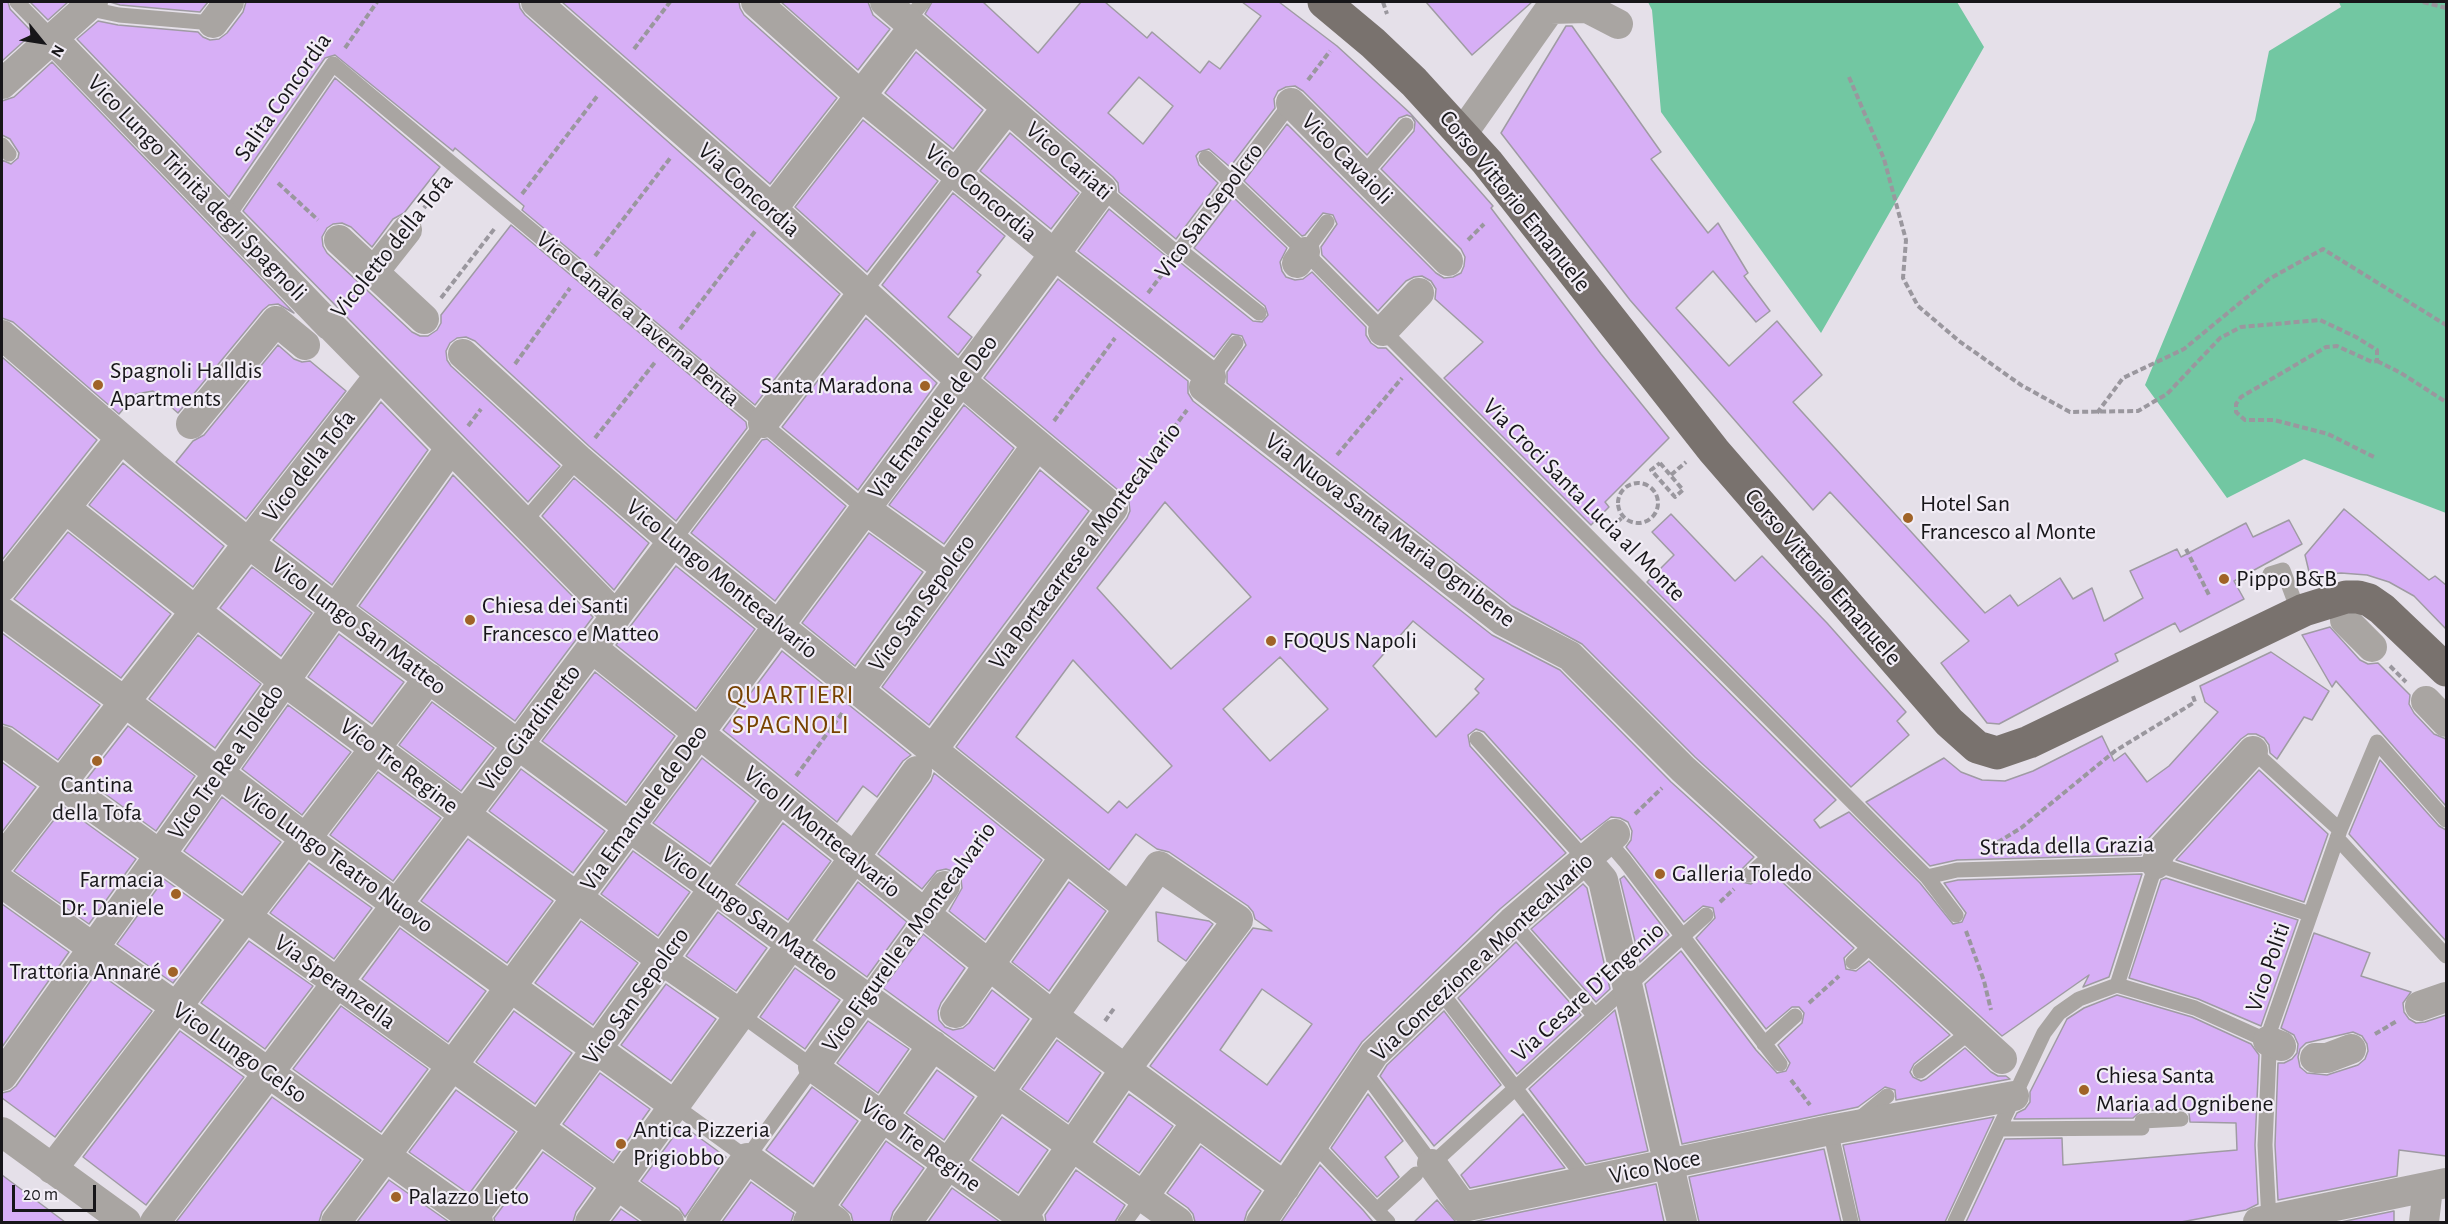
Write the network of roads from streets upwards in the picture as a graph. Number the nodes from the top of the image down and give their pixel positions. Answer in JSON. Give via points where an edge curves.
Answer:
{"nodes":[{"id":1,"x":536,"y":2,"type":"edge"},
{"id":2,"x":756,"y":2,"type":"edge"},
{"id":3,"x":885,"y":2,"type":"edge"},
{"id":4,"x":1324,"y":2,"type":"edge"},
{"id":5,"x":89,"y":5,"type":"edge"},
{"id":6,"x":915,"y":16,"type":"edge"},
{"id":7,"x":1618,"y":24,"type":"dead end"},
{"id":8,"x":52,"y":38,"type":"junction"},
{"id":9,"x":2,"y":84,"type":"edge"},
{"id":10,"x":860,"y":95,"type":"junction"},
{"id":11,"x":1291,"y":103,"type":"road end"},
{"id":12,"x":1007,"y":108,"type":"junction"},
{"id":13,"x":1462,"y":134,"type":"junction"},
{"id":14,"x":957,"y":172,"type":"junction"},
{"id":15,"x":1102,"y":190,"type":"joint"},
{"id":16,"x":772,"y":209,"type":"junction"},
{"id":17,"x":407,"y":230,"type":"road end"},
{"id":18,"x":339,"y":240,"type":"road end"},
{"id":19,"x":1054,"y":254,"type":"junction"},
{"id":20,"x":1448,"y":261,"type":"dead end"},
{"id":21,"x":373,"y":273,"type":"junction"},
{"id":22,"x":864,"y":292,"type":"junction"},
{"id":23,"x":1419,"y":293,"type":"dead end"},
{"id":24,"x":424,"y":319,"type":"road end"},
{"id":25,"x":1383,"y":331,"type":"road end"},
{"id":26,"x":2,"y":335,"type":"edge"},
{"id":27,"x":305,"y":345,"type":"dead end"},
{"id":28,"x":463,"y":354,"type":"dead end"},
{"id":29,"x":379,"y":376,"type":"junction"},
{"id":30,"x":960,"y":380,"type":"junction"},
{"id":31,"x":1208,"y":382,"type":"joint"},
{"id":32,"x":763,"y":423,"type":"road end"},
{"id":33,"x":191,"y":424,"type":"dead end"},
{"id":34,"x":121,"y":438,"type":"junction"},
{"id":35,"x":1037,"y":445,"type":"junction"},
{"id":36,"x":450,"y":449,"type":"junction"},
{"id":37,"x":65,"y":508,"type":"junction"},
{"id":38,"x":865,"y":509,"type":"junction"},
{"id":39,"x":673,"y":541,"type":"junction"},
{"id":40,"x":248,"y":543,"type":"junction"},
{"id":41,"x":947,"y":568,"type":"junction"},
{"id":42,"x":2,"y":587,"type":"edge"},
{"id":43,"x":335,"y":609,"type":"junction"},
{"id":44,"x":2,"y":612,"type":"edge"},
{"id":45,"x":195,"y":612,"type":"junction"},
{"id":46,"x":616,"y":616,"type":"junction"},
{"id":47,"x":2345,"y":620,"type":"dead end"},
{"id":48,"x":778,"y":626,"type":"junction"},
{"id":49,"x":2372,"y":647,"type":"road end"},
{"id":50,"x":592,"y":648,"type":"junction"},
{"id":51,"x":2446,"y":670,"type":"edge"},
{"id":52,"x":429,"y":678,"type":"junction"},
{"id":53,"x":284,"y":681,"type":"junction"},
{"id":54,"x":859,"y":690,"type":"junction"},
{"id":55,"x":125,"y":702,"type":"junction"},
{"id":56,"x":699,"y":733,"type":"junction"},
{"id":57,"x":2,"y":741,"type":"edge"},
{"id":58,"x":518,"y":745,"type":"junction"},
{"id":59,"x":375,"y":749,"type":"junction"},
{"id":60,"x":2253,"y":751,"type":"road end"},
{"id":61,"x":925,"y":760,"type":"junction"},
{"id":62,"x":218,"y":773,"type":"junction"},
{"id":63,"x":61,"y":783,"type":"junction"},
{"id":64,"x":780,"y":798,"type":"junction"},
{"id":65,"x":464,"y":815,"type":"junction"},
{"id":66,"x":630,"y":827,"type":"junction"},
{"id":67,"x":306,"y":839,"type":"junction"},
{"id":68,"x":160,"y":855,"type":"junction"},
{"id":69,"x":1065,"y":857,"type":"junction"},
{"id":70,"x":854,"y":858,"type":"junction"},
{"id":71,"x":2,"y":859,"type":"edge"},
{"id":72,"x":2156,"y":864,"type":"road end"},
{"id":73,"x":2,"y":883,"type":"edge"},
{"id":74,"x":945,"y":885,"type":"road end"},
{"id":75,"x":707,"y":898,"type":"junction"},
{"id":76,"x":578,"y":899,"type":"junction"},
{"id":77,"x":397,"y":904,"type":"junction"},
{"id":78,"x":1129,"y":908,"type":"junction"},
{"id":79,"x":925,"y":914,"type":"junction"},
{"id":80,"x":246,"y":917,"type":"junction"},
{"id":81,"x":791,"y":943,"type":"junction"},
{"id":82,"x":93,"y":948,"type":"junction"},
{"id":83,"x":662,"y":960,"type":"junction"},
{"id":84,"x":989,"y":965,"type":"junction"},
{"id":85,"x":337,"y":983,"type":"junction"},
{"id":86,"x":511,"y":987,"type":"junction"},
{"id":87,"x":865,"y":996,"type":"junction"},
{"id":88,"x":177,"y":1008,"type":"junction"},
{"id":89,"x":955,"y":1013,"type":"dead end"},
{"id":90,"x":740,"y":1014,"type":"junction"},
{"id":91,"x":1053,"y":1016,"type":"junction"},
{"id":92,"x":933,"y":1045,"type":"junction"},
{"id":93,"x":2351,"y":1049,"type":"road end"},
{"id":94,"x":597,"y":1050,"type":"junction"},
{"id":95,"x":2315,"y":1058,"type":"dead end"},
{"id":96,"x":2001,"y":1059,"type":"road end"},
{"id":97,"x":452,"y":1066,"type":"junction"},
{"id":98,"x":813,"y":1067,"type":"joint"},
{"id":99,"x":1124,"y":1071,"type":"junction"},
{"id":100,"x":268,"y":1073,"type":"junction"},
{"id":101,"x":2,"y":1076,"type":"edge"},
{"id":102,"x":2017,"y":1090,"type":"road end"},
{"id":103,"x":999,"y":1093,"type":"junction"},
{"id":104,"x":674,"y":1105,"type":"junction"},
{"id":105,"x":882,"y":1117,"type":"junction"},
{"id":106,"x":1196,"y":1123,"type":"junction"},
{"id":107,"x":539,"y":1128,"type":"junction"},
{"id":108,"x":2,"y":1132,"type":"edge"},
{"id":109,"x":1071,"y":1145,"type":"junction"},
{"id":110,"x":385,"y":1156,"type":"junction"},
{"id":111,"x":1669,"y":1164,"type":"junction"},
{"id":112,"x":948,"y":1165,"type":"junction"},
{"id":113,"x":52,"y":1169,"type":"junction"},
{"id":114,"x":1424,"y":1169,"type":"road end"},
{"id":115,"x":616,"y":1184,"type":"junction"},
{"id":116,"x":2437,"y":1186,"type":"edge"},
{"id":117,"x":1285,"y":1187,"type":"junction"},
{"id":118,"x":1143,"y":1197,"type":"junction"},
{"id":119,"x":820,"y":1218,"type":"edge"},
{"id":120,"x":474,"y":1221,"type":"edge"},
{"id":121,"x":1023,"y":1221,"type":"edge"},
{"id":122,"x":2264,"y":1221,"type":"edge"},
{"id":123,"x":126,"y":1222,"type":"edge"},
{"id":124,"x":155,"y":1222,"type":"edge"},
{"id":125,"x":336,"y":1222,"type":"edge"},
{"id":126,"x":590,"y":1222,"type":"edge"},
{"id":127,"x":669,"y":1222,"type":"edge"},
{"id":128,"x":701,"y":1222,"type":"edge"},
{"id":129,"x":907,"y":1222,"type":"edge"},
{"id":130,"x":1178,"y":1222,"type":"edge"},
{"id":131,"x":1261,"y":1222,"type":"edge"},
{"id":132,"x":1682,"y":1222,"type":"edge"},
{"id":133,"x":2424,"y":1222,"type":"edge"}],
"edges":[{"from":1,"to":16,"type":"street","name":"Via Concordia"},
{"from":2,"to":10,"type":"street","name":"Vico Concordia"},
{"from":3,"to":6,"type":"street","name":"Vico Cariati"},
{"from":4,"to":13,"type":"main road","name":"Corso Vittorio Emanuele","via":[[1373,43]]},
{"from":5,"to":8,"type":"street"},
{"from":6,"to":10,"type":"street"},
{"from":6,"to":12,"type":"street","name":"Vico Cariati"},
{"from":7,"to":13,"type":"street","via":[[1587,8],[1550,9]]},
{"from":8,"to":9,"type":"street"},
{"from":8,"to":29,"type":"street","name":"Vico Lungo Trinità degli Spagnoli"},
{"from":10,"to":14,"type":"street","name":"Vico Concordia"},
{"from":10,"to":16,"type":"street"},
{"from":11,"to":20,"type":"street","name":"Vico Cavaioli","via":[[1359,180]]},
{"from":12,"to":14,"type":"street"},
{"from":12,"to":15,"type":"street","name":"Vico Cariati"},
{"from":13,"to":51,"type":"main road","name":"Corso Vittorio Emanuele","via":[[1714,451],[1949,722],[1977,747],[1997,753],[2029,742],[2299,613],[2346,597],[2369,600],[2382,609]]},
{"from":14,"to":19,"type":"street","name":"Vico Concordia"},
{"from":15,"to":19,"type":"street","name":"Via Emanuele de Deo"},
{"from":16,"to":22,"type":"street","name":"Via Concordia"},
{"from":17,"to":21,"type":"street","name":"Vicoletto della Tofa"},
{"from":18,"to":21,"type":"street"},
{"from":19,"to":30,"type":"street","name":"Via Emanuele de Deo"},
{"from":19,"to":31,"type":"street","name":"Vico Concordia"},
{"from":21,"to":24,"type":"street"},
{"from":22,"to":30,"type":"street","name":"Via Concordia"},
{"from":22,"to":32,"type":"street","name":"Vico Giardinetto"},
{"from":23,"to":25,"type":"street"},
{"from":26,"to":34,"type":"street","name":"Vico Lungo San Matteo"},
{"from":27,"to":33,"type":"street","via":[[276,321]]},
{"from":28,"to":39,"type":"street","name":"Vico Lungo Montecalvario"},
{"from":29,"to":36,"type":"street","name":"Vico Lungo Trinità degli Spagnoli"},
{"from":29,"to":40,"type":"street","name":"Vico della Tofa"},
{"from":30,"to":35,"type":"street"},
{"from":30,"to":38,"type":"street","name":"Via Emanuele de Deo"},
{"from":31,"to":96,"type":"street","name":"Via Nuova Santa Maria Ognibene","via":[[1319,476],[1503,621],[1570,656],[1679,772],[1774,853],[1864,953],[1982,1027]]},
{"from":34,"to":37,"type":"street"},
{"from":34,"to":40,"type":"street","name":"Vico Lungo San Matteo"},
{"from":35,"to":41,"type":"street","name":"Vico San Sepolcro"},
{"from":35,"to":61,"type":"street","name":"Via Portacarrese a Montecalvario","via":[[1113,508]]},
{"from":36,"to":43,"type":"street","name":"Vico Tre Re a Toledo"},
{"from":36,"to":46,"type":"street","name":"Vico Lungo Trinità degli Spagnoli"},
{"from":37,"to":42,"type":"street"},
{"from":37,"to":45,"type":"street","name":"Vico Tre Regine"},
{"from":38,"to":41,"type":"street","name":"Vico Canale a Taverna Penta"},
{"from":38,"to":48,"type":"street","name":"Via Emanuele de Deo"},
{"from":39,"to":46,"type":"street","name":"Vico Giardinetto"},
{"from":39,"to":48,"type":"street","name":"Vico Lungo Montecalvario"},
{"from":40,"to":43,"type":"street","name":"Vico Lungo San Matteo"},
{"from":40,"to":45,"type":"street","name":"Vico della Tofa"},
{"from":41,"to":54,"type":"street","name":"Vico San Sepolcro"},
{"from":43,"to":52,"type":"street","name":"Vico Lungo San Matteo"},
{"from":43,"to":53,"type":"street","name":"Vico Tre Re a Toledo"},
{"from":44,"to":55,"type":"street","name":"Vico Lungo Teatro Nuovo"},
{"from":45,"to":53,"type":"street","name":"Vico Tre Regine"},
{"from":45,"to":55,"type":"street","name":"Vico della Tofa"},
{"from":46,"to":50,"type":"street","name":"Vico Giardinetto"},
{"from":47,"to":49,"type":"street"},
{"from":48,"to":54,"type":"street","name":"Vico Lungo Montecalvario"},
{"from":48,"to":56,"type":"street","name":"Via Emanuele de Deo"},
{"from":50,"to":56,"type":"street","name":"Vico II Montecalvario"},
{"from":50,"to":58,"type":"street","name":"Vico Giardinetto"},
{"from":52,"to":58,"type":"street","name":"Vico Lungo San Matteo"},
{"from":52,"to":59,"type":"street"},
{"from":53,"to":59,"type":"street","name":"Vico Tre Regine"},
{"from":53,"to":62,"type":"street","name":"Vico Tre Re a Toledo"},
{"from":54,"to":61,"type":"street","name":"Vico Lungo Montecalvario"},
{"from":55,"to":62,"type":"street","name":"Vico Lungo Teatro Nuovo"},
{"from":55,"to":63,"type":"street","name":"Vico della Tofa"},
{"from":56,"to":64,"type":"street","name":"Vico II Montecalvario"},
{"from":56,"to":66,"type":"street","name":"Via Emanuele de Deo"},
{"from":57,"to":63,"type":"street","name":"Via Speranzella"},
{"from":58,"to":65,"type":"street","name":"Vico Giardinetto"},
{"from":58,"to":66,"type":"street","name":"Vico Lungo San Matteo"},
{"from":59,"to":65,"type":"street","name":"Vico Tre Regine"},
{"from":59,"to":67,"type":"street"},
{"from":60,"to":72,"type":"street","via":[[2160,852]]},
{"from":61,"to":69,"type":"street","name":"Vico Lungo Montecalvario","via":[[1005,807]]},
{"from":61,"to":70,"type":"street","name":"Via Portacarrese a Montecalvario"},
{"from":62,"to":67,"type":"street","name":"Vico Lungo Teatro Nuovo"},
{"from":62,"to":68,"type":"street","name":"Vico Tre Re a Toledo"},
{"from":63,"to":68,"type":"street","name":"Via Speranzella"},
{"from":63,"to":71,"type":"street","name":"Vico della Tofa"},
{"from":64,"to":70,"type":"street","name":"Vico II Montecalvario"},
{"from":64,"to":75,"type":"street","name":"Vico San Sepolcro"},
{"from":65,"to":76,"type":"street","name":"Vico Tre Regine"},
{"from":65,"to":77,"type":"street","name":"Vico Giardinetto"},
{"from":66,"to":75,"type":"street","name":"Vico Lungo San Matteo"},
{"from":66,"to":76,"type":"street","name":"Via Emanuele de Deo"},
{"from":67,"to":77,"type":"street","name":"Vico Lungo Teatro Nuovo"},
{"from":67,"to":80,"type":"street"},
{"from":68,"to":80,"type":"street","name":"Via Speranzella"},
{"from":68,"to":82,"type":"street","name":"Vico Tre Re a Toledo"},
{"from":69,"to":78,"type":"street","name":"Vico Lungo Montecalvario"},
{"from":69,"to":84,"type":"street"},
{"from":70,"to":79,"type":"street","name":"Vico II Montecalvario"},
{"from":70,"to":81,"type":"street","name":"Via Portacarrese a Montecalvario"},
{"from":73,"to":82,"type":"street","name":"Vico Lungo Gelso"},
{"from":74,"to":79,"type":"street","name":"Vico Figurelle a Montecalvario"},
{"from":75,"to":81,"type":"street","name":"Vico Lungo San Matteo"},
{"from":75,"to":83,"type":"street","name":"Vico San Sepolcro"},
{"from":76,"to":83,"type":"street","name":"Vico Tre Regine"},
{"from":76,"to":86,"type":"street","name":"Via Emanuele de Deo"},
{"from":77,"to":85,"type":"street","name":"Vico Giardinetto"},
{"from":77,"to":86,"type":"street","name":"Vico Lungo Teatro Nuovo"},
{"from":78,"to":91,"type":"street"},
{"from":78,"to":99,"type":"street","via":[[1159,866],[1238,920]]},
{"from":79,"to":84,"type":"street","name":"Vico II Montecalvario"},
{"from":80,"to":85,"type":"street","name":"Via Speranzella"},
{"from":80,"to":88,"type":"street"},
{"from":81,"to":87,"type":"street","name":"Vico Lungo San Matteo"},
{"from":81,"to":90,"type":"street","name":"Via Portacarrese a Montecalvario"},
{"from":82,"to":88,"type":"street","name":"Vico Lungo Gelso"},
{"from":82,"to":101,"type":"street","name":"Vico Tre Re a Toledo"},
{"from":83,"to":90,"type":"street","name":"Vico Tre Regine"},
{"from":83,"to":94,"type":"street","name":"Vico San Sepolcro"},
{"from":84,"to":89,"type":"street"},
{"from":84,"to":91,"type":"street","name":"Vico II Montecalvario"},
{"from":85,"to":97,"type":"street","name":"Via Speranzella"},
{"from":85,"to":100,"type":"street","name":"Vico Giardinetto"},
{"from":86,"to":94,"type":"street","name":"Vico Lungo Teatro Nuovo"},
{"from":86,"to":97,"type":"street","name":"Via Emanuele de Deo"},
{"from":87,"to":92,"type":"street","name":"Vico Lungo San Matteo"},
{"from":87,"to":98,"type":"street","name":"Vico Figurelle a Montecalvario"},
{"from":88,"to":100,"type":"street","name":"Vico Lungo Gelso"},
{"from":88,"to":113,"type":"street"},
{"from":90,"to":104,"type":"street","name":"Via Portacarrese a Montecalvario"},
{"from":91,"to":99,"type":"street","name":"Vico II Montecalvario"},
{"from":91,"to":103,"type":"street"},
{"from":92,"to":103,"type":"street","name":"Vico Lungo San Matteo"},
{"from":92,"to":105,"type":"street"},
{"from":93,"to":95,"type":"street"},
{"from":94,"to":104,"type":"street","name":"Vico Lungo Teatro Nuovo"},
{"from":94,"to":107,"type":"street","name":"Vico San Sepolcro"},
{"from":97,"to":107,"type":"street","name":"Via Speranzella"},
{"from":97,"to":110,"type":"street","name":"Via Emanuele de Deo"},
{"from":98,"to":105,"type":"street","name":"Vico Tre Regine"},
{"from":99,"to":106,"type":"street","name":"Vico II Montecalvario"},
{"from":99,"to":109,"type":"street"},
{"from":100,"to":110,"type":"street","name":"Vico Lungo Gelso"},
{"from":100,"to":124,"type":"street","name":"Vico Giardinetto"},
{"from":102,"to":111,"type":"street","name":"Vico Noce","via":[[1833,1125]]},
{"from":103,"to":109,"type":"street","name":"Vico Lungo San Matteo"},
{"from":103,"to":112,"type":"street"},
{"from":104,"to":115,"type":"street","name":"Via Portacarrese a Montecalvario"},
{"from":105,"to":112,"type":"street","name":"Vico Tre Regine"},
{"from":105,"to":119,"type":"street"},
{"from":106,"to":117,"type":"street","name":"Vico II Montecalvario"},
{"from":106,"to":118,"type":"street"},
{"from":107,"to":115,"type":"street","name":"Via Speranzella"},
{"from":107,"to":120,"type":"street","name":"Vico San Sepolcro"},
{"from":108,"to":113,"type":"street"},
{"from":109,"to":118,"type":"street","name":"Vico Lungo San Matteo"},
{"from":109,"to":121,"type":"street"},
{"from":110,"to":120,"type":"street","name":"Vico Lungo Gelso"},
{"from":110,"to":125,"type":"street","name":"Via Emanuele de Deo"},
{"from":111,"to":114,"type":"street","name":"Vico Noce","via":[[1463,1207]]},
{"from":111,"to":117,"type":"street","name":"Via Concezione a Montecalvario","via":[[1603,880],[1602,844],[1512,922],[1374,1054]]},
{"from":111,"to":132,"type":"street"},
{"from":112,"to":121,"type":"street","name":"Vico Tre Regine"},
{"from":112,"to":129,"type":"street"},
{"from":113,"to":123,"type":"street"},
{"from":115,"to":126,"type":"street","name":"Via Portacarrese a Montecalvario"},
{"from":115,"to":127,"type":"street","name":"Via Speranzella"},
{"from":116,"to":122,"type":"street"},
{"from":116,"to":133,"type":"street"},
{"from":117,"to":131,"type":"street","name":"Via Concezione a Montecalvario"},
{"from":118,"to":130,"type":"street","name":"Vico Lungo San Matteo"},
{"from":119,"to":128,"type":"street","via":[[747,1158]]}]}
